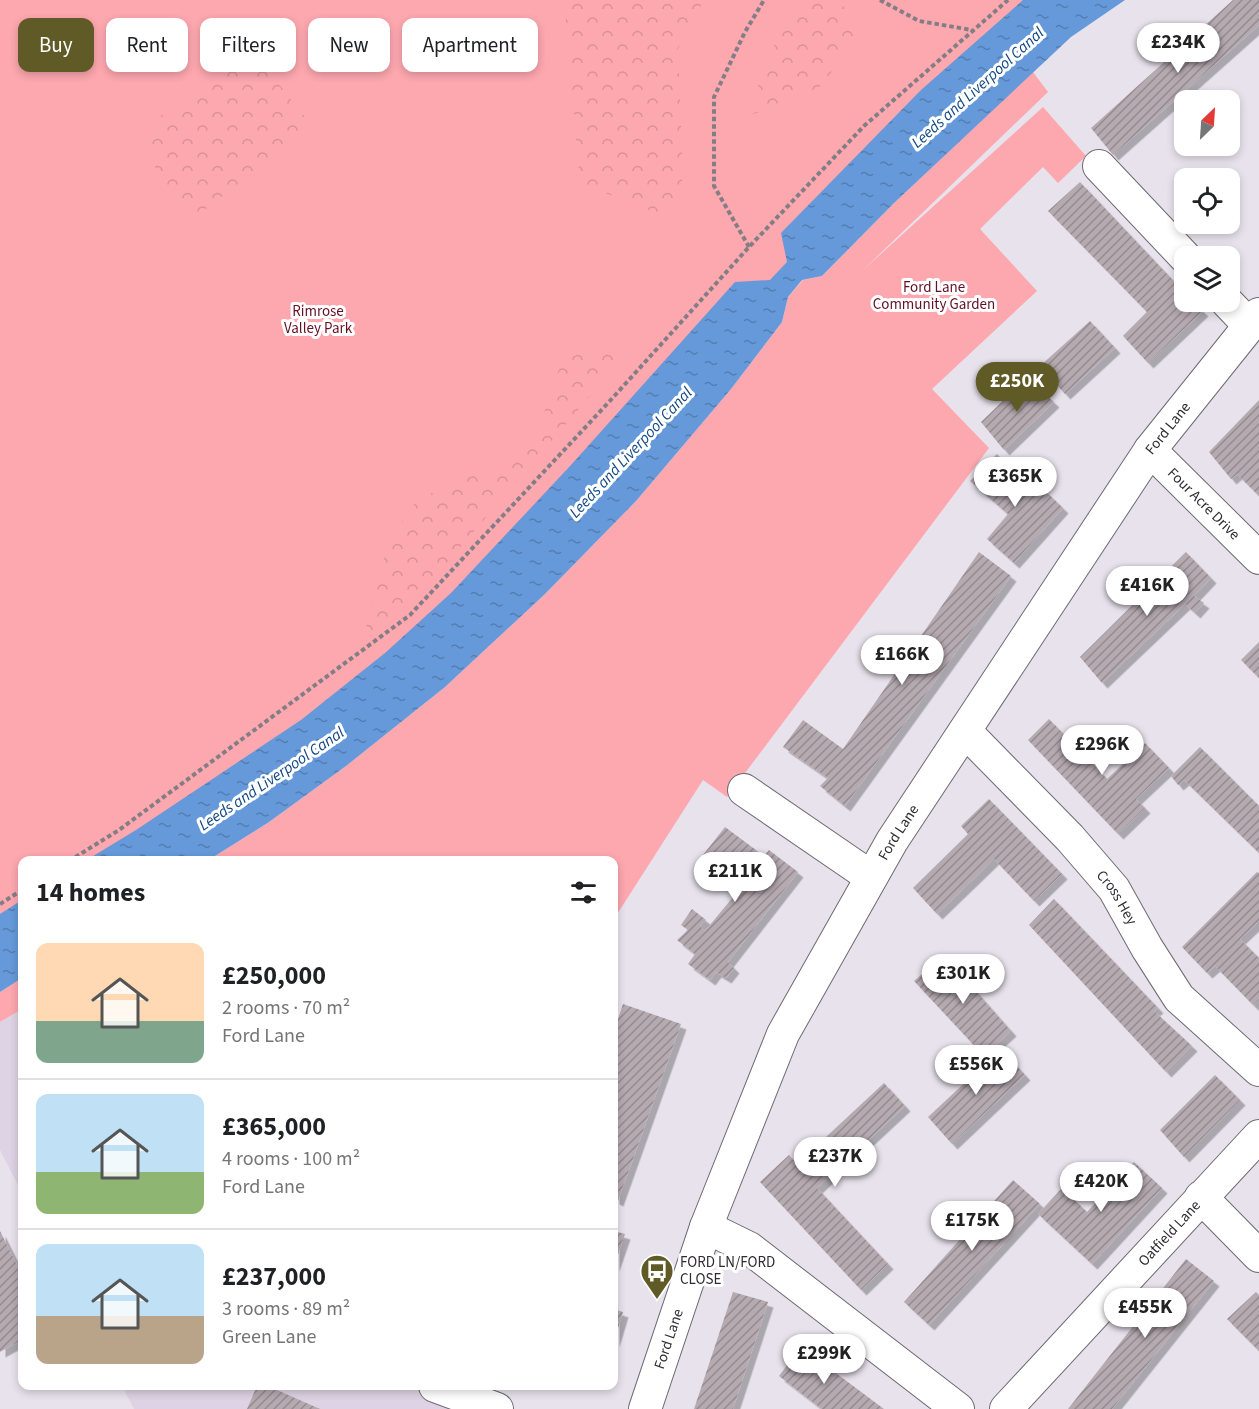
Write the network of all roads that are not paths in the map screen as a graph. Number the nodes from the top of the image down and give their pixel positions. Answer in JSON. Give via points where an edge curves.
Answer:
{"nodes":[{"id":1,"x":1099,"y":166,"type":"dead end"},
{"id":2,"x":1175,"y":246,"type":"edge"},
{"id":3,"x":1240,"y":311,"type":"edge"},
{"id":4,"x":1254,"y":320,"type":"edge"},
{"id":5,"x":1150,"y":450,"type":"junction"},
{"id":6,"x":1259,"y":558,"type":"edge"},
{"id":7,"x":965,"y":731,"type":"junction"},
{"id":8,"x":744,"y":790,"type":"dead end"},
{"id":9,"x":871,"y":877,"type":"junction"},
{"id":10,"x":1259,"y":1070,"type":"edge"},
{"id":11,"x":1259,"y":1136,"type":"edge"},
{"id":12,"x":1201,"y":1197,"type":"junction"},
{"id":13,"x":706,"y":1227,"type":"junction"},
{"id":14,"x":1259,"y":1256,"type":"edge"},
{"id":15,"x":446,"y":1390,"type":"edge"},
{"id":16,"x":484,"y":1404,"type":"edge"},
{"id":17,"x":645,"y":1409,"type":"edge"},
{"id":18,"x":958,"y":1409,"type":"edge"},
{"id":19,"x":1006,"y":1409,"type":"edge"}],
"edges":[{"from":1,"to":2,"type":"street"},
{"from":3,"to":4,"type":"street"},
{"from":4,"to":5,"type":"street","name":"Ford Lane"},
{"from":5,"to":6,"type":"street","name":"Four Acre Drive"},
{"from":5,"to":7,"type":"street","name":"Ford Lane"},
{"from":7,"to":9,"type":"street","name":"Ford Lane"},
{"from":7,"to":10,"type":"street","name":"Cross Hey","via":[[1114,889],[1179,998]]},
{"from":8,"to":9,"type":"street"},
{"from":9,"to":13,"type":"street","name":"Ford Lane","via":[[783,1034]]},
{"from":11,"to":12,"type":"street","name":"Oatfield Lane"},
{"from":12,"to":14,"type":"street"},
{"from":12,"to":19,"type":"street","name":"Oatfield Lane"},
{"from":13,"to":17,"type":"street","name":"Ford Lane"},
{"from":13,"to":18,"type":"street","via":[[749,1248]]},
{"from":15,"to":16,"type":"street"}]}
